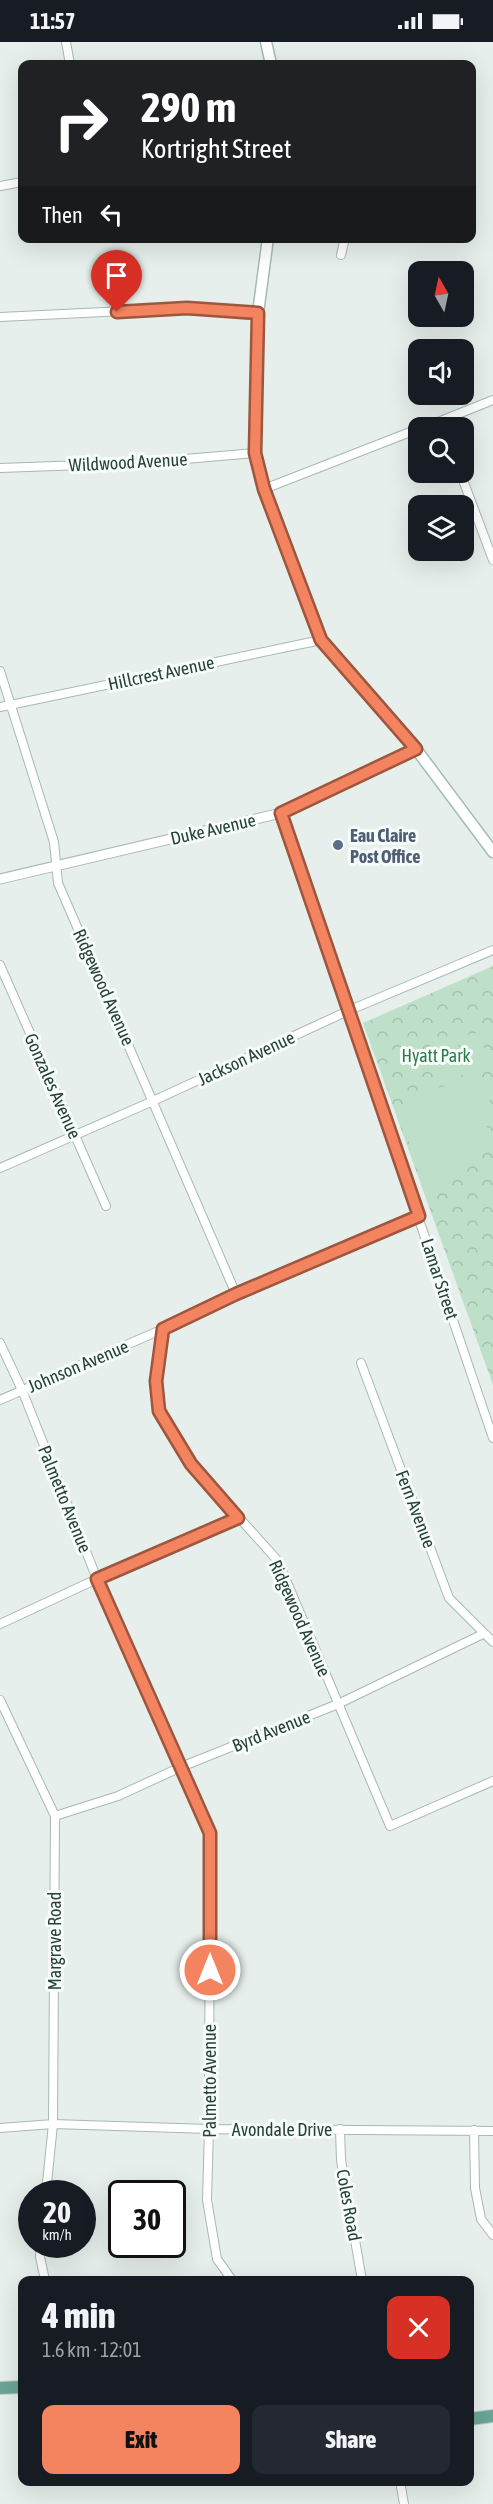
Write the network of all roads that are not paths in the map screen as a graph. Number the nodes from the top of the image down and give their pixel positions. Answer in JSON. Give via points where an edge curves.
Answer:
{"nodes":[{"id":1,"x":66,"y":42,"type":"edge"},
{"id":2,"x":266,"y":42,"type":"edge"},
{"id":3,"x":69,"y":60,"type":"edge"},
{"id":4,"x":270,"y":60,"type":"edge"},
{"id":5,"x":18,"y":183,"type":"edge"},
{"id":6,"x":0,"y":186,"type":"edge"},
{"id":7,"x":267,"y":243,"type":"edge"},
{"id":8,"x":344,"y":243,"type":"edge"},
{"id":9,"x":341,"y":255,"type":"dead end"},
{"id":10,"x":258,"y":313,"type":"junction"},
{"id":11,"x":0,"y":317,"type":"edge"},
{"id":12,"x":493,"y":400,"type":"edge"},
{"id":13,"x":457,"y":417,"type":"edge"},
{"id":14,"x":408,"y":433,"type":"edge"},
{"id":15,"x":255,"y":453,"type":"junction"},
{"id":16,"x":0,"y":468,"type":"edge"},
{"id":17,"x":464,"y":483,"type":"edge"},
{"id":18,"x":264,"y":489,"type":"junction"},
{"id":19,"x":493,"y":560,"type":"edge"},
{"id":20,"x":321,"y":640,"type":"junction"},
{"id":21,"x":0,"y":671,"type":"edge"},
{"id":22,"x":11,"y":705,"type":"junction"},
{"id":23,"x":0,"y":707,"type":"edge"},
{"id":24,"x":416,"y":749,"type":"junction"},
{"id":25,"x":281,"y":813,"type":"junction"},
{"id":26,"x":493,"y":852,"type":"edge"},
{"id":27,"x":56,"y":867,"type":"junction"},
{"id":28,"x":0,"y":879,"type":"edge"},
{"id":29,"x":493,"y":951,"type":"edge"},
{"id":30,"x":0,"y":965,"type":"edge"},
{"id":31,"x":350,"y":1010,"type":"junction"},
{"id":32,"x":153,"y":1101,"type":"junction"},
{"id":33,"x":76,"y":1136,"type":"junction"},
{"id":34,"x":0,"y":1168,"type":"edge"},
{"id":35,"x":106,"y":1206,"type":"dead end"},
{"id":36,"x":419,"y":1216,"type":"junction"},
{"id":37,"x":236,"y":1294,"type":"junction"},
{"id":38,"x":163,"y":1329,"type":"junction"},
{"id":39,"x":0,"y":1343,"type":"edge"},
{"id":40,"x":361,"y":1363,"type":"dead end"},
{"id":41,"x":22,"y":1390,"type":"junction"},
{"id":42,"x":0,"y":1400,"type":"edge"},
{"id":43,"x":493,"y":1438,"type":"edge"},
{"id":44,"x":238,"y":1518,"type":"junction"},
{"id":45,"x":97,"y":1579,"type":"junction"},
{"id":46,"x":0,"y":1624,"type":"edge"},
{"id":47,"x":483,"y":1634,"type":"junction"},
{"id":48,"x":493,"y":1642,"type":"edge"},
{"id":49,"x":0,"y":1700,"type":"edge"},
{"id":50,"x":338,"y":1704,"type":"junction"},
{"id":51,"x":181,"y":1767,"type":"junction"},
{"id":52,"x":493,"y":1781,"type":"edge"},
{"id":53,"x":55,"y":1816,"type":"junction"},
{"id":54,"x":53,"y":2124,"type":"junction"},
{"id":55,"x":0,"y":2128,"type":"edge"},
{"id":56,"x":209,"y":2129,"type":"junction"},
{"id":57,"x":340,"y":2129,"type":"junction"},
{"id":58,"x":474,"y":2130,"type":"junction"},
{"id":59,"x":493,"y":2131,"type":"edge"},
{"id":60,"x":47,"y":2180,"type":"edge"},
{"id":61,"x":493,"y":2235,"type":"edge"},
{"id":62,"x":40,"y":2258,"type":"edge"},
{"id":63,"x":44,"y":2276,"type":"edge"},
{"id":64,"x":229,"y":2276,"type":"edge"},
{"id":65,"x":361,"y":2276,"type":"edge"},
{"id":66,"x":18,"y":2387,"type":"edge"},
{"id":67,"x":0,"y":2388,"type":"edge"},
{"id":68,"x":493,"y":2416,"type":"edge"},
{"id":69,"x":474,"y":2418,"type":"edge"},
{"id":70,"x":401,"y":2486,"type":"edge"},
{"id":71,"x":404,"y":2504,"type":"edge"}],
"edges":[{"from":1,"to":3,"type":"street"},
{"from":2,"to":4,"type":"main road"},
{"from":5,"to":6,"type":"street"},
{"from":7,"to":10,"type":"main road"},
{"from":8,"to":9,"type":"street"},
{"from":10,"to":11,"type":"street","via":[[187,308]]},
{"from":10,"to":15,"type":"main road"},
{"from":12,"to":13,"type":"street"},
{"from":14,"to":18,"type":"street"},
{"from":15,"to":16,"type":"street","name":"Wildwood Avenue"},
{"from":15,"to":18,"type":"main road"},
{"from":17,"to":19,"type":"street"},
{"from":18,"to":20,"type":"main road"},
{"from":20,"to":22,"type":"street","name":"Hillcrest Avenue"},
{"from":20,"to":24,"type":"main road"},
{"from":21,"to":22,"type":"street","name":"Ridgewood Avenue"},
{"from":22,"to":23,"type":"street","name":"Hillcrest Avenue"},
{"from":22,"to":27,"type":"street","name":"Ridgewood Avenue","via":[[54,842]]},
{"from":24,"to":25,"type":"street","name":"Duke Avenue"},
{"from":24,"to":26,"type":"main road"},
{"from":25,"to":27,"type":"street","name":"Duke Avenue"},
{"from":25,"to":31,"type":"street","name":"Lamar Street"},
{"from":27,"to":28,"type":"street","name":"Duke Avenue"},
{"from":27,"to":32,"type":"street","name":"Ridgewood Avenue","via":[[58,883]]},
{"from":29,"to":31,"type":"street","name":"Jackson Avenue"},
{"from":30,"to":33,"type":"street","name":"Gonzales Avenue"},
{"from":31,"to":32,"type":"street","name":"Jackson Avenue"},
{"from":31,"to":36,"type":"street","name":"Lamar Street"},
{"from":32,"to":33,"type":"street","name":"Jackson Avenue"},
{"from":32,"to":37,"type":"street","name":"Ridgewood Avenue"},
{"from":33,"to":34,"type":"street","name":"Jackson Avenue"},
{"from":33,"to":35,"type":"street","name":"Gonzales Avenue"},
{"from":36,"to":37,"type":"street","name":"Johnson Avenue"},
{"from":36,"to":43,"type":"street","name":"Lamar Street"},
{"from":37,"to":38,"type":"street","name":"Johnson Avenue"},
{"from":38,"to":41,"type":"street","name":"Johnson Avenue"},
{"from":38,"to":44,"type":"street","name":"Ridgewood Avenue","via":[[156,1381],[159,1411],[191,1464]]},
{"from":39,"to":41,"type":"street","name":"Palmetto Avenue"},
{"from":40,"to":47,"type":"street","name":"Fern Avenue","via":[[449,1598]]},
{"from":41,"to":42,"type":"street","name":"Johnson Avenue"},
{"from":41,"to":45,"type":"street","name":"Palmetto Avenue"},
{"from":44,"to":45,"type":"street"},
{"from":44,"to":50,"type":"street","name":"Ridgewood Avenue","via":[[278,1561]]},
{"from":45,"to":46,"type":"street"},
{"from":45,"to":51,"type":"street","name":"Palmetto Avenue"},
{"from":47,"to":48,"type":"street","name":"Fern Avenue"},
{"from":47,"to":50,"type":"street","name":"Byrd Avenue"},
{"from":49,"to":53,"type":"street","name":"Margrave Road"},
{"from":50,"to":51,"type":"street","name":"Byrd Avenue"},
{"from":50,"to":52,"type":"street","name":"Ridgewood Avenue","via":[[390,1826]]},
{"from":51,"to":53,"type":"street","name":"Byrd Avenue","via":[[118,1796]]},
{"from":51,"to":56,"type":"street","name":"Palmetto Avenue","via":[[210,1833]]},
{"from":53,"to":54,"type":"street","name":"Margrave Road"},
{"from":54,"to":55,"type":"street","name":"Avondale Drive"},
{"from":54,"to":56,"type":"street","name":"Avondale Drive"},
{"from":54,"to":60,"type":"street","name":"Margrave Road"},
{"from":56,"to":57,"type":"street","name":"Avondale Drive"},
{"from":56,"to":64,"type":"street","name":"Palmetto Avenue","via":[[207,2200],[217,2259]]},
{"from":57,"to":58,"type":"street","name":"Avondale Drive"},
{"from":57,"to":65,"type":"street","name":"Coles Road","via":[[341,2160]]},
{"from":58,"to":59,"type":"street","name":"Avondale Drive"},
{"from":58,"to":61,"type":"street","via":[[481,2218]]},
{"from":62,"to":63,"type":"street"},
{"from":66,"to":67,"type":"main road"},
{"from":68,"to":69,"type":"main road"},
{"from":70,"to":71,"type":"street"}]}
